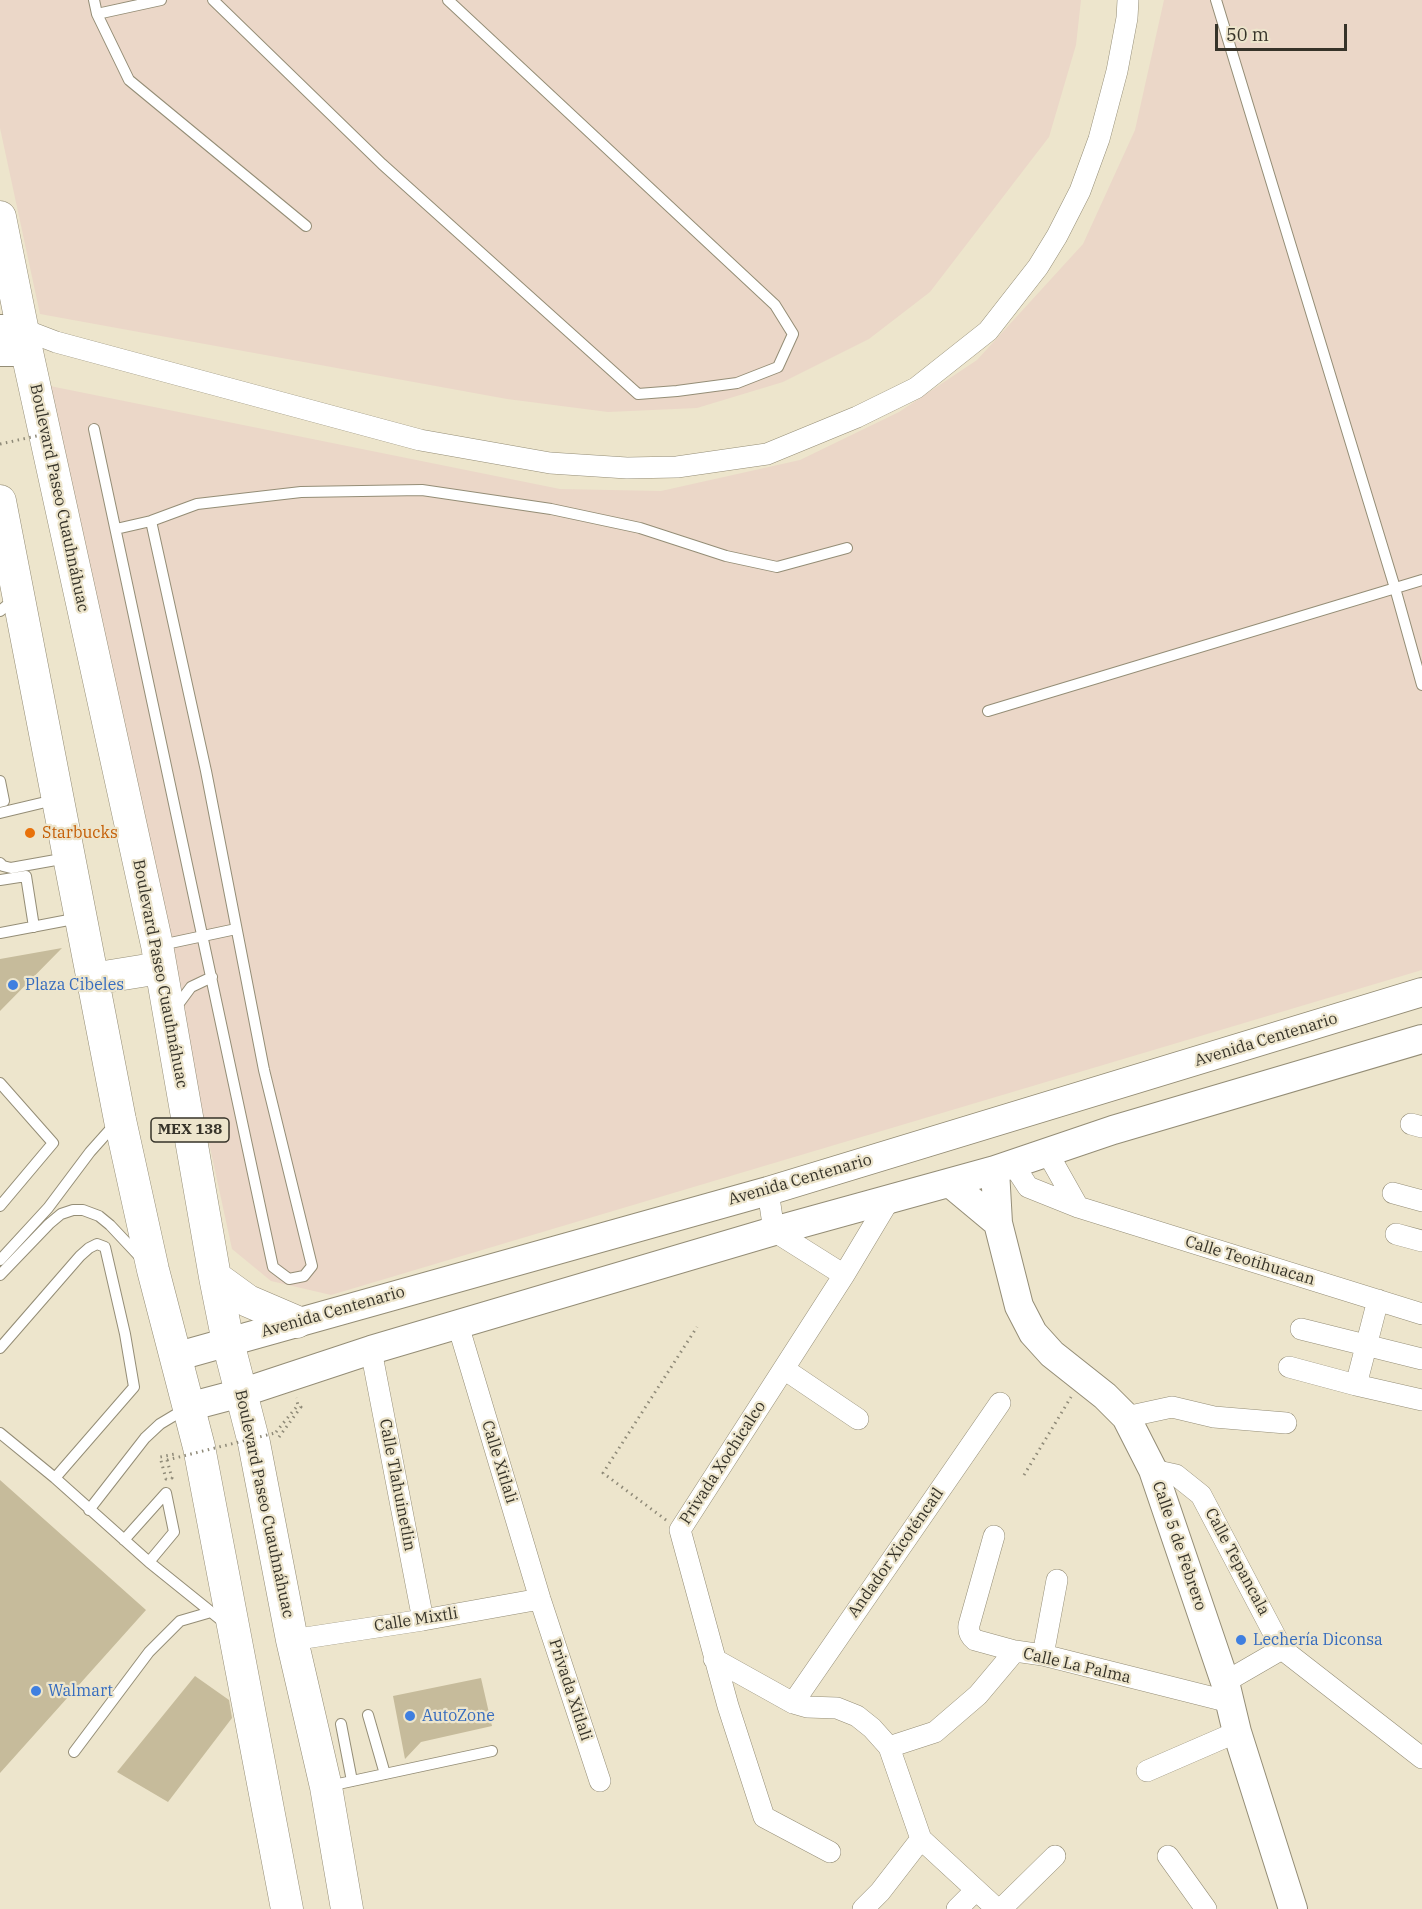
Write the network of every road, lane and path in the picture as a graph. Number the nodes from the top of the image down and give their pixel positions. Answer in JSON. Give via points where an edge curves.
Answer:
{"nodes":[{"id":1,"x":94,"y":0,"type":"edge"},
{"id":2,"x":161,"y":0,"type":"edge"},
{"id":3,"x":213,"y":0,"type":"edge"},
{"id":4,"x":448,"y":0,"type":"edge"},
{"id":5,"x":1128,"y":0,"type":"edge"},
{"id":6,"x":1216,"y":0,"type":"edge"},
{"id":7,"x":98,"y":14,"type":"junction"},
{"id":8,"x":0,"y":217,"type":"edge"},
{"id":9,"x":306,"y":226,"type":"dead end"},
{"id":10,"x":21,"y":341,"type":"edge"},
{"id":11,"x":94,"y":429,"type":"dead end"},
{"id":12,"x":50,"y":433,"type":"dead end"},
{"id":13,"x":0,"y":444,"type":"edge"},
{"id":14,"x":0,"y":501,"type":"edge"},
{"id":15,"x":151,"y":521,"type":"junction"},
{"id":16,"x":116,"y":529,"type":"junction"},
{"id":17,"x":847,"y":548,"type":"dead end"},
{"id":18,"x":1422,"y":580,"type":"edge"},
{"id":19,"x":1395,"y":588,"type":"junction"},
{"id":20,"x":9,"y":604,"type":"edge"},
{"id":21,"x":1422,"y":685,"type":"edge"},
{"id":22,"x":988,"y":711,"type":"dead end"},
{"id":23,"x":0,"y":781,"type":"edge"},
{"id":24,"x":57,"y":799,"type":"junction"},
{"id":25,"x":0,"y":801,"type":"edge"},
{"id":26,"x":0,"y":813,"type":"edge"},
{"id":27,"x":68,"y":858,"type":"junction"},
{"id":28,"x":0,"y":863,"type":"edge"},
{"id":29,"x":0,"y":880,"type":"edge"},
{"id":30,"x":80,"y":918,"type":"junction"},
{"id":31,"x":34,"y":927,"type":"junction"},
{"id":32,"x":236,"y":929,"type":"junction"},
{"id":33,"x":0,"y":933,"type":"edge"},
{"id":34,"x":204,"y":937,"type":"junction"},
{"id":35,"x":159,"y":957,"type":"junction"},
{"id":36,"x":212,"y":977,"type":"junction"},
{"id":37,"x":92,"y":979,"type":"junction"},
{"id":38,"x":1422,"y":992,"type":"edge"},
{"id":39,"x":170,"y":1015,"type":"junction"},
{"id":40,"x":1422,"y":1039,"type":"edge"},
{"id":41,"x":0,"y":1083,"type":"edge"},
{"id":42,"x":1103,"y":1090,"type":"junction"},
{"id":43,"x":120,"y":1120,"type":"junction"},
{"id":44,"x":1113,"y":1130,"type":"junction"},
{"id":45,"x":1047,"y":1152,"type":"junction"},
{"id":46,"x":1004,"y":1167,"type":"junction"},
{"id":47,"x":950,"y":1183,"type":"junction"},
{"id":48,"x":768,"y":1191,"type":"junction"},
{"id":49,"x":1394,"y":1193,"type":"dead end"},
{"id":50,"x":889,"y":1200,"type":"junction"},
{"id":51,"x":1422,"y":1201,"type":"edge"},
{"id":52,"x":0,"y":1206,"type":"edge"},
{"id":53,"x":1078,"y":1207,"type":"junction"},
{"id":54,"x":998,"y":1223,"type":"junction"},
{"id":55,"x":774,"y":1231,"type":"junction"},
{"id":56,"x":1396,"y":1234,"type":"dead end"},
{"id":57,"x":1422,"y":1241,"type":"edge"},
{"id":58,"x":0,"y":1260,"type":"edge"},
{"id":59,"x":153,"y":1270,"type":"junction"},
{"id":60,"x":0,"y":1275,"type":"edge"},
{"id":61,"x":844,"y":1275,"type":"junction"},
{"id":62,"x":215,"y":1277,"type":"junction"},
{"id":63,"x":1378,"y":1300,"type":"junction"},
{"id":64,"x":1422,"y":1314,"type":"edge"},
{"id":65,"x":297,"y":1322,"type":"junction"},
{"id":66,"x":458,"y":1325,"type":"junction"},
{"id":67,"x":697,"y":1327,"type":"dead end"},
{"id":68,"x":1301,"y":1329,"type":"dead end"},
{"id":69,"x":228,"y":1342,"type":"junction"},
{"id":70,"x":1366,"y":1344,"type":"junction"},
{"id":71,"x":0,"y":1348,"type":"edge"},
{"id":72,"x":370,"y":1350,"type":"junction"},
{"id":73,"x":175,"y":1357,"type":"junction"},
{"id":74,"x":1422,"y":1359,"type":"edge"},
{"id":75,"x":1289,"y":1367,"type":"dead end"},
{"id":76,"x":784,"y":1369,"type":"junction"},
{"id":77,"x":1083,"y":1378,"type":"junction"},
{"id":78,"x":1356,"y":1385,"type":"junction"},
{"id":79,"x":241,"y":1393,"type":"junction"},
{"id":80,"x":1422,"y":1400,"type":"edge"},
{"id":81,"x":1000,"y":1403,"type":"dead end"},
{"id":82,"x":188,"y":1407,"type":"junction"},
{"id":83,"x":1126,"y":1418,"type":"junction"},
{"id":84,"x":858,"y":1419,"type":"dead end"},
{"id":85,"x":1286,"y":1423,"type":"dead end"},
{"id":86,"x":0,"y":1432,"type":"edge"},
{"id":87,"x":268,"y":1439,"type":"junction"},
{"id":88,"x":160,"y":1457,"type":"dead end"},
{"id":89,"x":1153,"y":1470,"type":"junction"},
{"id":90,"x":1024,"y":1475,"type":"dead end"},
{"id":91,"x":55,"y":1478,"type":"junction"},
{"id":92,"x":89,"y":1510,"type":"junction"},
{"id":93,"x":680,"y":1530,"type":"junction"},
{"id":94,"x":994,"y":1536,"type":"dead end"},
{"id":95,"x":124,"y":1540,"type":"junction"},
{"id":96,"x":149,"y":1562,"type":"junction"},
{"id":97,"x":1057,"y":1580,"type":"dead end"},
{"id":98,"x":540,"y":1599,"type":"junction"},
{"id":99,"x":211,"y":1612,"type":"junction"},
{"id":100,"x":423,"y":1620,"type":"junction"},
{"id":101,"x":235,"y":1632,"type":"junction"},
{"id":102,"x":292,"y":1640,"type":"junction"},
{"id":103,"x":1282,"y":1649,"type":"junction"},
{"id":104,"x":1015,"y":1651,"type":"junction"},
{"id":105,"x":1043,"y":1655,"type":"junction"},
{"id":106,"x":714,"y":1659,"type":"junction"},
{"id":107,"x":1227,"y":1692,"type":"junction"},
{"id":108,"x":793,"y":1703,"type":"junction"},
{"id":109,"x":368,"y":1715,"type":"dead end"},
{"id":110,"x":341,"y":1724,"type":"dead end"},
{"id":111,"x":1238,"y":1732,"type":"junction"},
{"id":112,"x":889,"y":1747,"type":"junction"},
{"id":113,"x":492,"y":1751,"type":"dead end"},
{"id":114,"x":74,"y":1752,"type":"dead end"},
{"id":115,"x":1422,"y":1758,"type":"edge"},
{"id":116,"x":1147,"y":1771,"type":"dead end"},
{"id":117,"x":385,"y":1774,"type":"junction"},
{"id":118,"x":600,"y":1781,"type":"dead end"},
{"id":119,"x":339,"y":1784,"type":"junction"},
{"id":120,"x":921,"y":1839,"type":"junction"},
{"id":121,"x":830,"y":1852,"type":"dead end"},
{"id":122,"x":1055,"y":1856,"type":"dead end"},
{"id":123,"x":1168,"y":1856,"type":"dead end"},
{"id":124,"x":976,"y":1890,"type":"junction"},
{"id":125,"x":287,"y":1909,"type":"edge"},
{"id":126,"x":347,"y":1909,"type":"edge"},
{"id":127,"x":864,"y":1909,"type":"edge"},
{"id":128,"x":957,"y":1909,"type":"edge"},
{"id":129,"x":999,"y":1909,"type":"edge"},
{"id":130,"x":1206,"y":1909,"type":"edge"},
{"id":131,"x":1293,"y":1909,"type":"edge"}],
"edges":[{"from":1,"to":7,"type":"lane"},
{"from":2,"to":7,"type":"lane"},
{"from":3,"to":4,"type":"lane","via":[[382,164],[638,394],[737,383],[778,368],[793,334],[775,304]]},
{"from":5,"to":10,"type":"street","via":[[1118,71],[1080,191],[1038,267],[988,331],[916,388],[766,454],[678,467],[550,463],[420,440]]},
{"from":6,"to":19,"type":"lane"},
{"from":7,"to":9,"type":"lane","via":[[129,80]]},
{"from":8,"to":10,"type":"main road","name":"Boulevard Paseo Cuauhnáhuac","number":"MEX 138"},
{"from":10,"to":35,"type":"main road","name":"Boulevard Paseo Cuauhnáhuac","number":"MEX 138"},
{"from":11,"to":16,"type":"lane"},
{"from":12,"to":13,"type":"path","bridge":true},
{"from":14,"to":20,"type":"main road"},
{"from":15,"to":16,"type":"lane"},
{"from":15,"to":17,"type":"lane","via":[[197,504],[301,492],[422,490],[551,509],[640,528],[726,556],[777,567]]},
{"from":15,"to":32,"type":"lane"},
{"from":16,"to":34,"type":"lane"},
{"from":18,"to":19,"type":"lane"},
{"from":19,"to":21,"type":"lane"},
{"from":19,"to":22,"type":"lane"},
{"from":20,"to":24,"type":"main road"},
{"from":23,"to":25,"type":"lane","via":[[4,801]]},
{"from":24,"to":26,"type":"lane"},
{"from":24,"to":27,"type":"main road"},
{"from":27,"to":28,"type":"lane","via":[[11,868]]},
{"from":27,"to":30,"type":"main road"},
{"from":29,"to":31,"type":"lane","via":[[26,876]]},
{"from":30,"to":31,"type":"lane"},
{"from":30,"to":37,"type":"main road"},
{"from":31,"to":33,"type":"lane"},
{"from":32,"to":34,"type":"lane"},
{"from":32,"to":36,"type":"lane","via":[[264,1070],[312,1266],[304,1276],[289,1279],[273,1267]]},
{"from":34,"to":35,"type":"lane"},
{"from":34,"to":36,"type":"lane"},
{"from":35,"to":37,"type":"main road"},
{"from":35,"to":39,"type":"main road","name":"Boulevard Paseo Cuauhnáhuac","number":"MEX 138"},
{"from":36,"to":39,"type":"lane","via":[[191,987]]},
{"from":37,"to":43,"type":"main road"},
{"from":38,"to":42,"type":"street","name":"Avenida Centenario"},
{"from":39,"to":62,"type":"main road","name":"Boulevard Paseo Cuauhnáhuac","number":"MEX 138"},
{"from":40,"to":44,"type":"street"},
{"from":41,"to":52,"type":"lane","via":[[53,1143]]},
{"from":42,"to":44,"type":"street"},
{"from":42,"to":48,"type":"street","name":"Avenida Centenario"},
{"from":43,"to":58,"type":"lane"},
{"from":43,"to":59,"type":"main road"},
{"from":44,"to":45,"type":"street"},
{"from":45,"to":46,"type":"street"},
{"from":45,"to":53,"type":"street"},
{"from":46,"to":47,"type":"street"},
{"from":46,"to":53,"type":"street","name":"Calle Teotihuacan","via":[[1029,1187]]},
{"from":46,"to":54,"type":"street","name":"Calle 5 de Febrero"},
{"from":47,"to":50,"type":"street"},
{"from":47,"to":54,"type":"street"},
{"from":48,"to":55,"type":"street"},
{"from":48,"to":65,"type":"street","name":"Avenida Centenario"},
{"from":49,"to":51,"type":"street"},
{"from":50,"to":55,"type":"street"},
{"from":50,"to":61,"type":"street","name":"Privada Xochicalco"},
{"from":53,"to":63,"type":"street","name":"Calle Teotihuacan"},
{"from":54,"to":77,"type":"street","name":"Calle 5 de Febrero","via":[[1018,1306],[1033,1333]]},
{"from":55,"to":61,"type":"street"},
{"from":55,"to":66,"type":"street"},
{"from":56,"to":57,"type":"street"},
{"from":59,"to":60,"type":"lane","via":[[99,1216],[73,1210],[55,1219]]},
{"from":59,"to":73,"type":"main road"},
{"from":61,"to":76,"type":"street","name":"Privada Xochicalco"},
{"from":62,"to":65,"type":"main road","via":[[248,1301]]},
{"from":62,"to":69,"type":"main road","name":"Boulevard Paseo Cuauhnáhuac","number":"MEX 138"},
{"from":63,"to":64,"type":"street","name":"Calle Teotihuacan"},
{"from":63,"to":70,"type":"street"},
{"from":65,"to":69,"type":"street","name":"Avenida Centenario"},
{"from":66,"to":72,"type":"street"},
{"from":66,"to":98,"type":"street","name":"Calle Xitlali"},
{"from":67,"to":93,"type":"path","via":[[603,1473]]},
{"from":68,"to":70,"type":"street"},
{"from":69,"to":73,"type":"street","name":"Avenida Centenario"},
{"from":69,"to":79,"type":"main road","name":"Boulevard Paseo Cuauhnáhuac","number":"MEX 138"},
{"from":70,"to":74,"type":"street"},
{"from":70,"to":78,"type":"street"},
{"from":71,"to":91,"type":"lane","via":[[80,1256],[97,1244],[105,1246],[134,1387]]},
{"from":72,"to":79,"type":"street"},
{"from":72,"to":100,"type":"street","name":"Calle Tlahuinetlin"},
{"from":73,"to":82,"type":"main road"},
{"from":75,"to":78,"type":"street"},
{"from":76,"to":84,"type":"street"},
{"from":76,"to":93,"type":"street","name":"Privada Xochicalco"},
{"from":77,"to":83,"type":"street","name":"Calle 5 de Febrero"},
{"from":77,"to":90,"type":"path"},
{"from":78,"to":80,"type":"street"},
{"from":79,"to":82,"type":"street"},
{"from":79,"to":87,"type":"main road","name":"Boulevard Paseo Cuauhnáhuac","number":"MEX 138"},
{"from":81,"to":108,"type":"street","name":"Andador Xicoténcatl"},
{"from":82,"to":92,"type":"lane","via":[[145,1438]]},
{"from":82,"to":101,"type":"main road"},
{"from":83,"to":85,"type":"street","via":[[1172,1407],[1214,1417]]},
{"from":83,"to":89,"type":"street","name":"Calle 5 de Febrero"},
{"from":86,"to":91,"type":"lane"},
{"from":87,"to":87,"type":"path","via":[[298,1405],[301,1407]]},
{"from":87,"to":88,"type":"path","bridge":true,"via":[[167,1460],[172,1478],[166,1479]]},
{"from":87,"to":102,"type":"main road","name":"Boulevard Paseo Cuauhnáhuac","number":"MEX 138"},
{"from":89,"to":103,"type":"street","name":"Calle Tepancala","via":[[1176,1475],[1201,1495]]},
{"from":89,"to":107,"type":"street","name":"Calle 5 de Febrero"},
{"from":91,"to":92,"type":"lane"},
{"from":92,"to":95,"type":"lane"},
{"from":93,"to":106,"type":"street","name":"Privada Xochicalco"},
{"from":94,"to":104,"type":"street","via":[[968,1631],[975,1640]]},
{"from":95,"to":96,"type":"lane"},
{"from":95,"to":96,"type":"lane","via":[[166,1493],[174,1532]]},
{"from":96,"to":99,"type":"lane"},
{"from":97,"to":105,"type":"street"},
{"from":98,"to":100,"type":"street","name":"Calle Mixtli"},
{"from":98,"to":118,"type":"street","name":"Privada Xitlali"},
{"from":99,"to":101,"type":"lane"},
{"from":99,"to":114,"type":"lane","via":[[180,1621],[149,1652]]},
{"from":100,"to":102,"type":"street","name":"Calle Mixtli"},
{"from":101,"to":125,"type":"main road"},
{"from":102,"to":119,"type":"main road","name":"Boulevard Paseo Cuauhnáhuac","number":"MEX 138"},
{"from":103,"to":107,"type":"street"},
{"from":103,"to":115,"type":"street","name":"Calle Tepancala"},
{"from":104,"to":105,"type":"street","name":"Calle La Palma"},
{"from":104,"to":112,"type":"street","name":"Calle La Palma","via":[[978,1695],[935,1732]]},
{"from":105,"to":107,"type":"street","name":"Calle La Palma","via":[[1127,1677]]},
{"from":106,"to":108,"type":"street"},
{"from":106,"to":121,"type":"street","name":"Privada Xochicalco","via":[[764,1818]]},
{"from":107,"to":111,"type":"street","name":"Calle 5 de Febrero"},
{"from":108,"to":112,"type":"street","via":[[837,1708],[857,1716]]},
{"from":109,"to":117,"type":"lane"},
{"from":110,"to":119,"type":"lane"},
{"from":111,"to":116,"type":"street"},
{"from":111,"to":131,"type":"street","name":"Calle 5 de Febrero"},
{"from":112,"to":120,"type":"street"},
{"from":113,"to":117,"type":"lane"},
{"from":117,"to":119,"type":"lane"},
{"from":119,"to":126,"type":"main road","name":"Boulevard Paseo Cuauhnáhuac","number":"MEX 138"},
{"from":120,"to":124,"type":"street"},
{"from":120,"to":127,"type":"street"},
{"from":122,"to":129,"type":"street"},
{"from":123,"to":130,"type":"street"},
{"from":124,"to":128,"type":"street"},
{"from":124,"to":129,"type":"street"}]}
